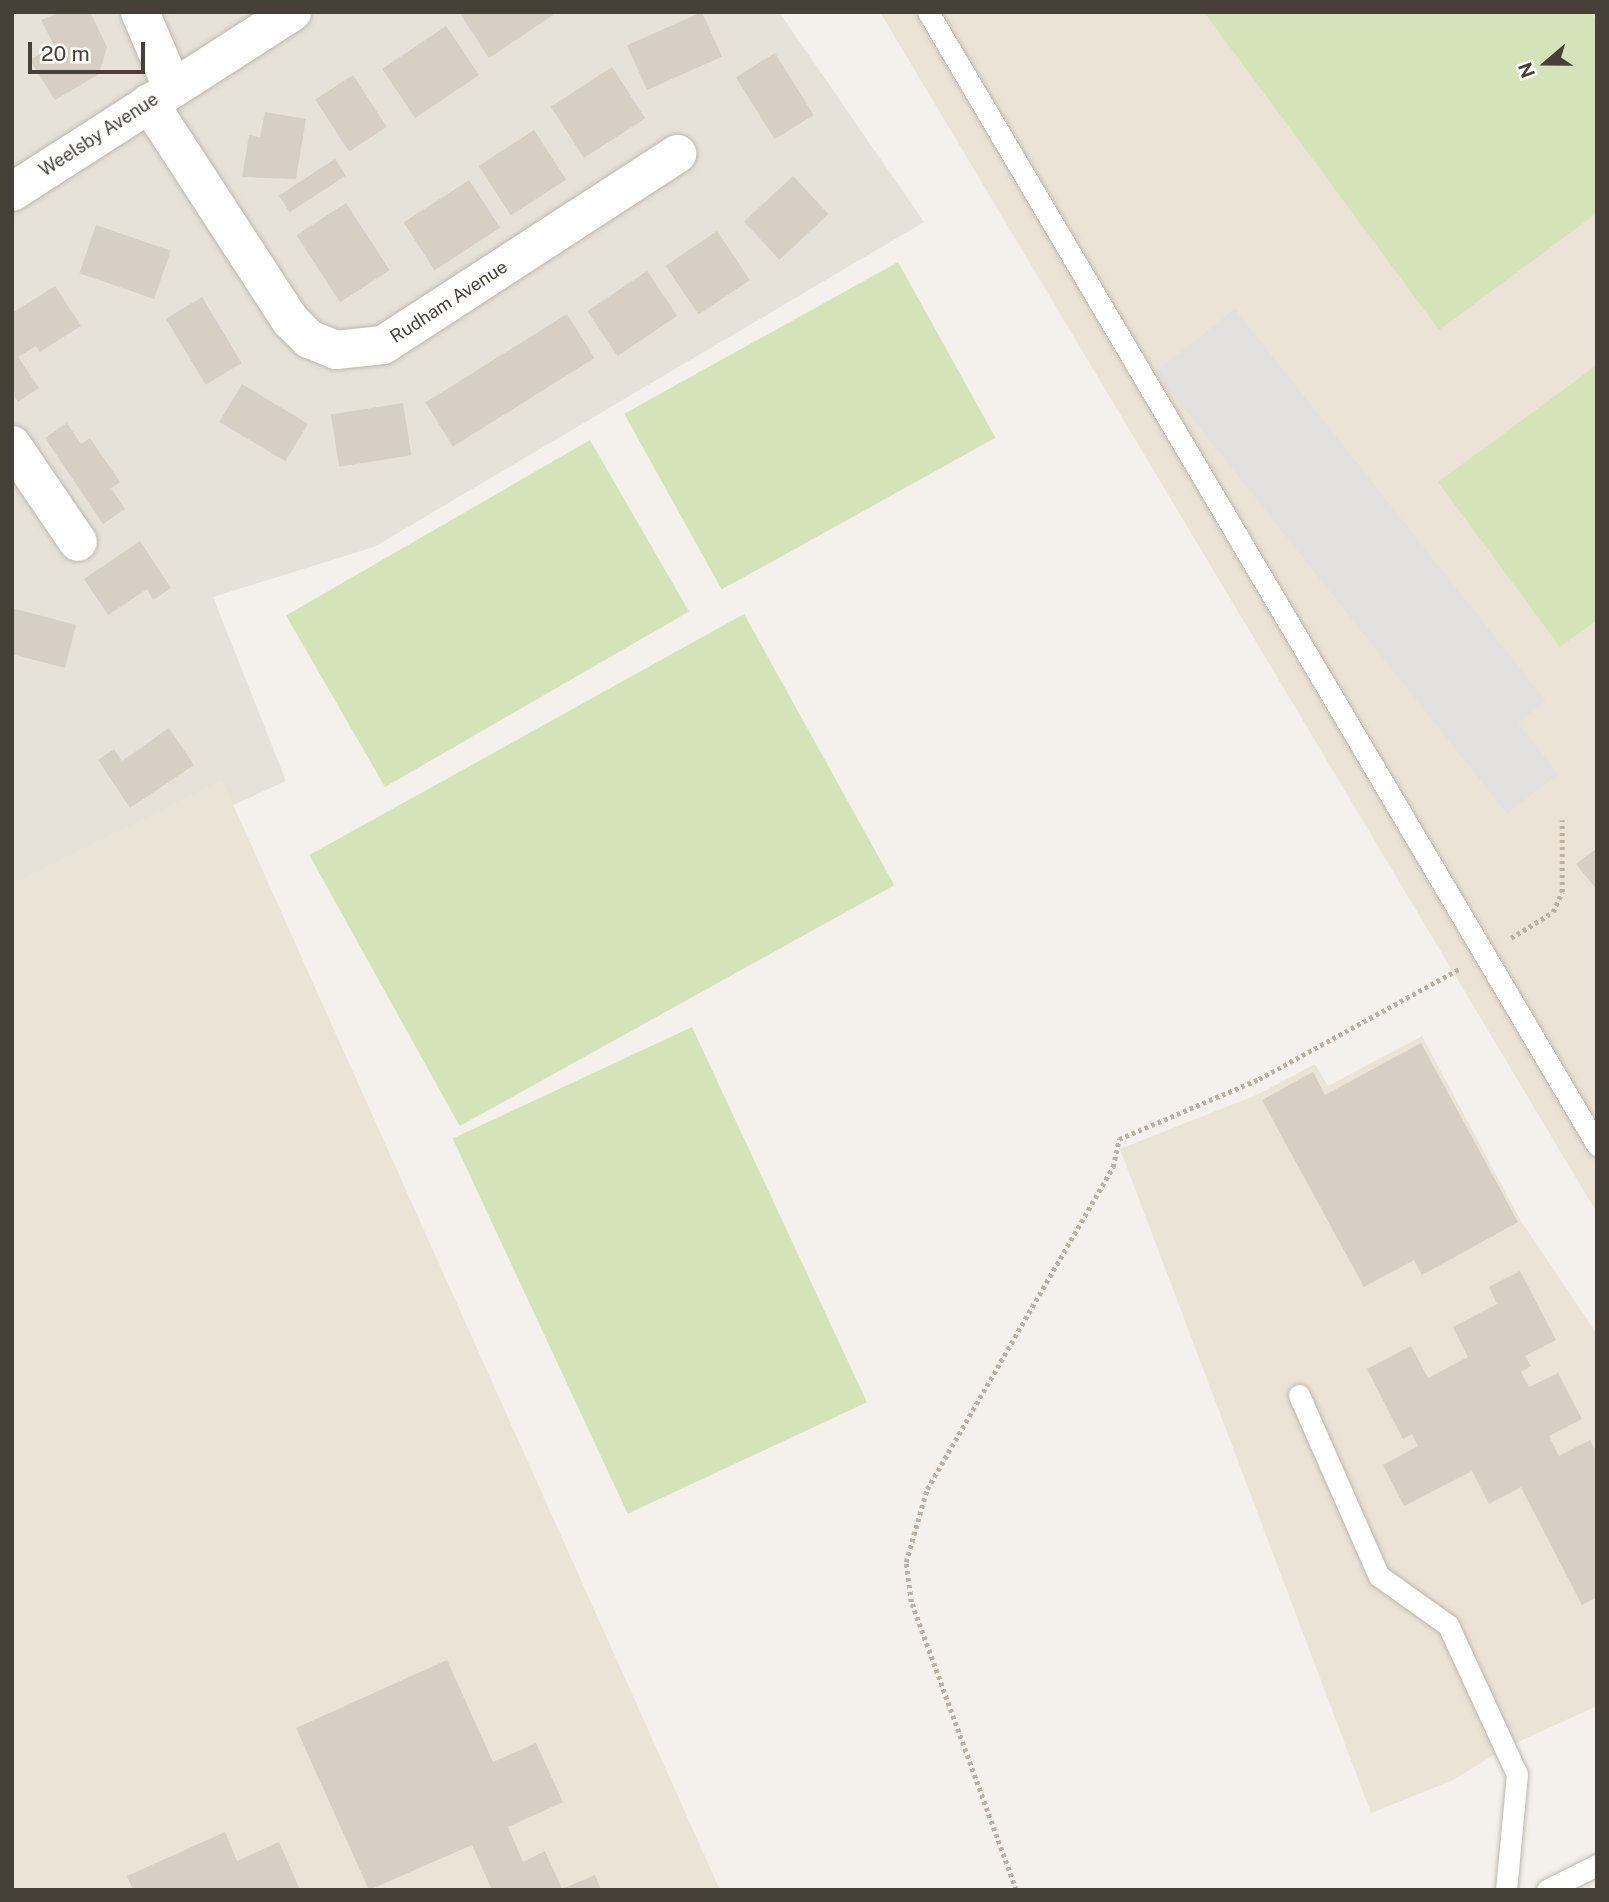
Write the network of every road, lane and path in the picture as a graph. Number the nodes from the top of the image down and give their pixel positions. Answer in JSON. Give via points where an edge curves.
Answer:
{"nodes":[{"id":1,"x":140,"y":12,"type":"edge"},
{"id":2,"x":292,"y":12,"type":"edge"},
{"id":3,"x":928,"y":12,"type":"edge"},
{"id":4,"x":160,"y":95,"type":"junction"},
{"id":5,"x":677,"y":153,"type":"dead end"},
{"id":6,"x":12,"y":192,"type":"edge"},
{"id":7,"x":12,"y":445,"type":"edge"},
{"id":8,"x":78,"y":542,"type":"dead end"},
{"id":9,"x":1562,"y":820,"type":"dead end"},
{"id":10,"x":1485,"y":957,"type":"junction"},
{"id":11,"x":1597,"y":1145,"type":"edge"},
{"id":12,"x":1299,"y":1395,"type":"dead end"},
{"id":13,"x":1597,"y":1865,"type":"edge"},
{"id":14,"x":1016,"y":1890,"type":"edge"},
{"id":15,"x":1506,"y":1890,"type":"edge"},
{"id":16,"x":1547,"y":1890,"type":"edge"}],
"edges":[{"from":1,"to":4,"type":"street","name":"Rudham Avenue"},
{"from":2,"to":4,"type":"street","name":"Weelsby Avenue"},
{"from":3,"to":10,"type":"lane"},
{"from":4,"to":5,"type":"street","name":"Rudham Avenue","via":[[290,320],[309,339],[337,350],[383,345]]},
{"from":4,"to":6,"type":"street","name":"Weelsby Avenue"},
{"from":7,"to":8,"type":"street"},
{"from":9,"to":10,"type":"path","via":[[1566,869],[1553,912]]},
{"from":10,"to":11,"type":"lane"},
{"from":10,"to":14,"type":"path","via":[[1259,1079],[1119,1139],[1113,1167],[927,1489],[906,1562],[911,1602]]},
{"from":12,"to":15,"type":"lane","via":[[1379,1576],[1447,1625],[1517,1774]]},
{"from":13,"to":16,"type":"lane"}]}
